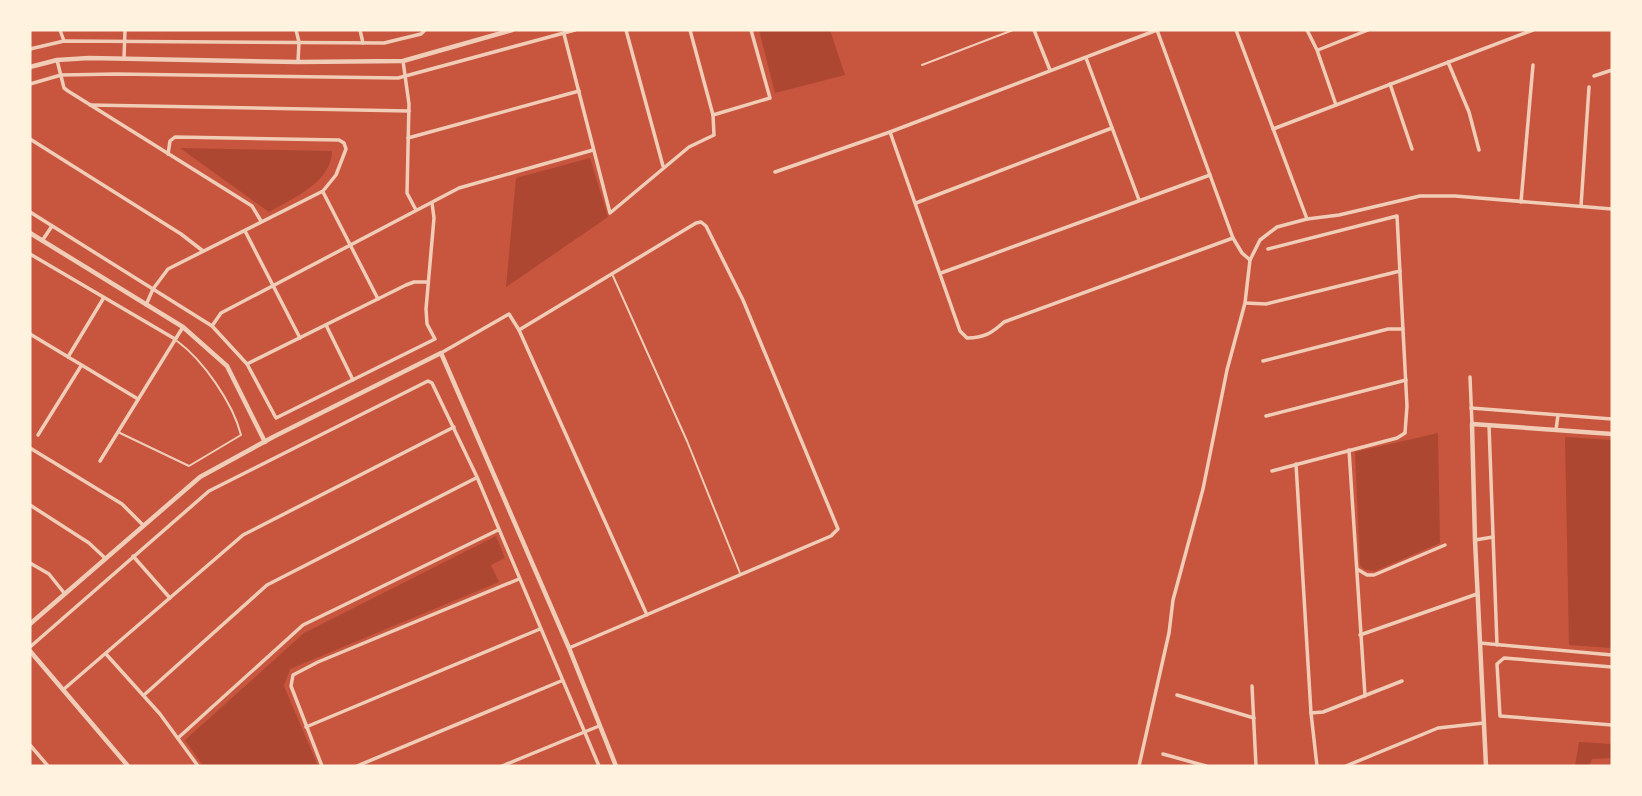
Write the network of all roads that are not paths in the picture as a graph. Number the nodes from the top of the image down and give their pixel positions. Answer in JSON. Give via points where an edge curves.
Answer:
{"nodes":[{"id":1,"x":60,"y":30,"type":"edge"},
{"id":2,"x":125,"y":30,"type":"edge"},
{"id":3,"x":296,"y":30,"type":"edge"},
{"id":4,"x":360,"y":30,"type":"edge"},
{"id":5,"x":425,"y":30,"type":"edge"},
{"id":6,"x":512,"y":30,"type":"edge"},
{"id":7,"x":575,"y":30,"type":"edge"},
{"id":8,"x":626,"y":30,"type":"edge"},
{"id":9,"x":690,"y":30,"type":"edge"},
{"id":10,"x":751,"y":30,"type":"edge"},
{"id":11,"x":1013,"y":30,"type":"edge"},
{"id":12,"x":1034,"y":30,"type":"edge"},
{"id":13,"x":1157,"y":30,"type":"edge"},
{"id":14,"x":1236,"y":30,"type":"edge"},
{"id":15,"x":1307,"y":30,"type":"edge"},
{"id":16,"x":1368,"y":30,"type":"edge"},
{"id":17,"x":1533,"y":30,"type":"edge"},
{"id":18,"x":503,"y":31,"type":"edge"},
{"id":19,"x":564,"y":34,"type":"junction"},
{"id":20,"x":64,"y":41,"type":"junction"},
{"id":21,"x":126,"y":41,"type":"junction"},
{"id":22,"x":299,"y":42,"type":"junction"},
{"id":23,"x":363,"y":43,"type":"junction"},
{"id":24,"x":30,"y":49,"type":"edge"},
{"id":25,"x":1317,"y":50,"type":"junction"},
{"id":26,"x":1085,"y":57,"type":"junction"},
{"id":27,"x":124,"y":58,"type":"junction"},
{"id":28,"x":57,"y":60,"type":"junction"},
{"id":29,"x":403,"y":61,"type":"junction"},
{"id":30,"x":298,"y":62,"type":"junction"},
{"id":31,"x":1448,"y":62,"type":"junction"},
{"id":32,"x":922,"y":65,"type":"dead end"},
{"id":33,"x":1533,"y":65,"type":"dead end"},
{"id":34,"x":30,"y":67,"type":"edge"},
{"id":35,"x":1050,"y":70,"type":"junction"},
{"id":36,"x":1612,"y":70,"type":"edge"},
{"id":37,"x":61,"y":75,"type":"junction"},
{"id":38,"x":406,"y":76,"type":"junction"},
{"id":39,"x":1594,"y":76,"type":"dead end"},
{"id":40,"x":30,"y":84,"type":"edge"},
{"id":41,"x":1390,"y":84,"type":"junction"},
{"id":42,"x":1589,"y":87,"type":"dead end"},
{"id":43,"x":579,"y":91,"type":"junction"},
{"id":44,"x":1336,"y":105,"type":"junction"},
{"id":45,"x":90,"y":106,"type":"junction"},
{"id":46,"x":409,"y":111,"type":"junction"},
{"id":47,"x":713,"y":115,"type":"junction"},
{"id":48,"x":1112,"y":128,"type":"junction"},
{"id":49,"x":1273,"y":129,"type":"junction"},
{"id":50,"x":890,"y":132,"type":"junction"},
{"id":51,"x":408,"y":138,"type":"junction"},
{"id":52,"x":30,"y":139,"type":"edge"},
{"id":53,"x":1412,"y":149,"type":"dead end"},
{"id":54,"x":593,"y":150,"type":"junction"},
{"id":55,"x":1479,"y":150,"type":"dead end"},
{"id":56,"x":168,"y":154,"type":"junction"},
{"id":57,"x":663,"y":166,"type":"junction"},
{"id":58,"x":775,"y":172,"type":"dead end"},
{"id":59,"x":1210,"y":175,"type":"junction"},
{"id":60,"x":323,"y":191,"type":"junction"},
{"id":61,"x":1139,"y":200,"type":"junction"},
{"id":62,"x":1521,"y":202,"type":"junction"},
{"id":63,"x":432,"y":203,"type":"junction"},
{"id":64,"x":916,"y":203,"type":"junction"},
{"id":65,"x":1581,"y":206,"type":"junction"},
{"id":66,"x":1612,"y":209,"type":"edge"},
{"id":67,"x":416,"y":210,"type":"junction"},
{"id":68,"x":30,"y":212,"type":"edge"},
{"id":69,"x":1307,"y":219,"type":"junction"},
{"id":70,"x":261,"y":221,"type":"junction"},
{"id":71,"x":52,"y":226,"type":"junction"},
{"id":72,"x":245,"y":231,"type":"junction"},
{"id":73,"x":30,"y":233,"type":"edge"},
{"id":74,"x":1233,"y":239,"type":"junction"},
{"id":75,"x":42,"y":241,"type":"junction"},
{"id":76,"x":350,"y":244,"type":"junction"},
{"id":77,"x":1268,"y":249,"type":"dead end"},
{"id":78,"x":203,"y":251,"type":"junction"},
{"id":79,"x":30,"y":254,"type":"edge"},
{"id":80,"x":1250,"y":260,"type":"junction"},
{"id":81,"x":1400,"y":271,"type":"junction"},
{"id":82,"x":941,"y":273,"type":"junction"},
{"id":83,"x":613,"y":275,"type":"junction"},
{"id":84,"x":428,"y":282,"type":"junction"},
{"id":85,"x":273,"y":285,"type":"junction"},
{"id":86,"x":153,"y":289,"type":"junction"},
{"id":87,"x":103,"y":299,"type":"junction"},
{"id":88,"x":378,"y":299,"type":"junction"},
{"id":89,"x":1245,"y":303,"type":"junction"},
{"id":90,"x":146,"y":305,"type":"junction"},
{"id":91,"x":326,"y":325,"type":"junction"},
{"id":92,"x":212,"y":326,"type":"junction"},
{"id":93,"x":183,"y":327,"type":"junction"},
{"id":94,"x":519,"y":330,"type":"junction"},
{"id":95,"x":1403,"y":330,"type":"junction"},
{"id":96,"x":30,"y":334,"type":"edge"},
{"id":97,"x":300,"y":338,"type":"junction"},
{"id":98,"x":175,"y":339,"type":"junction"},
{"id":99,"x":441,"y":354,"type":"junction"},
{"id":100,"x":68,"y":358,"type":"junction"},
{"id":101,"x":1263,"y":361,"type":"dead end"},
{"id":102,"x":247,"y":364,"type":"junction"},
{"id":103,"x":81,"y":366,"type":"junction"},
{"id":104,"x":1470,"y":377,"type":"dead end"},
{"id":105,"x":353,"y":380,"type":"junction"},
{"id":106,"x":1406,"y":380,"type":"junction"},
{"id":107,"x":138,"y":399,"type":"junction"},
{"id":108,"x":1471,"y":408,"type":"junction"},
{"id":109,"x":1558,"y":415,"type":"junction"},
{"id":110,"x":1266,"y":416,"type":"dead end"},
{"id":111,"x":1612,"y":419,"type":"edge"},
{"id":112,"x":1472,"y":424,"type":"junction"},
{"id":113,"x":1489,"y":425,"type":"junction"},
{"id":114,"x":454,"y":427,"type":"junction"},
{"id":115,"x":1556,"y":430,"type":"junction"},
{"id":116,"x":119,"y":433,"type":"junction"},
{"id":117,"x":1612,"y":434,"type":"edge"},
{"id":118,"x":38,"y":435,"type":"dead end"},
{"id":119,"x":265,"y":442,"type":"junction"},
{"id":120,"x":30,"y":447,"type":"edge"},
{"id":121,"x":1349,"y":449,"type":"junction"},
{"id":122,"x":100,"y":461,"type":"dead end"},
{"id":123,"x":1296,"y":464,"type":"junction"},
{"id":124,"x":1272,"y":471,"type":"dead end"},
{"id":125,"x":477,"y":477,"type":"junction"},
{"id":126,"x":30,"y":505,"type":"edge"},
{"id":127,"x":143,"y":525,"type":"junction"},
{"id":128,"x":498,"y":530,"type":"junction"},
{"id":129,"x":1493,"y":537,"type":"junction"},
{"id":130,"x":1475,"y":540,"type":"junction"},
{"id":131,"x":1445,"y":545,"type":"dead end"},
{"id":132,"x":133,"y":556,"type":"junction"},
{"id":133,"x":106,"y":558,"type":"junction"},
{"id":134,"x":30,"y":563,"type":"edge"},
{"id":135,"x":1357,"y":569,"type":"junction"},
{"id":136,"x":741,"y":575,"type":"junction"},
{"id":137,"x":519,"y":579,"type":"junction"},
{"id":138,"x":65,"y":594,"type":"junction"},
{"id":139,"x":1478,"y":594,"type":"junction"},
{"id":140,"x":170,"y":598,"type":"junction"},
{"id":141,"x":647,"y":615,"type":"junction"},
{"id":142,"x":30,"y":624,"type":"edge"},
{"id":143,"x":541,"y":629,"type":"junction"},
{"id":144,"x":1360,"y":635,"type":"junction"},
{"id":145,"x":1480,"y":643,"type":"junction"},
{"id":146,"x":1497,"y":645,"type":"junction"},
{"id":147,"x":569,"y":648,"type":"junction"},
{"id":148,"x":30,"y":649,"type":"edge"},
{"id":149,"x":106,"y":653,"type":"junction"},
{"id":150,"x":1612,"y":655,"type":"edge"},
{"id":151,"x":1612,"y":667,"type":"edge"},
{"id":152,"x":562,"y":681,"type":"junction"},
{"id":153,"x":1402,"y":681,"type":"dead end"},
{"id":154,"x":1252,"y":686,"type":"dead end"},
{"id":155,"x":64,"y":690,"type":"junction"},
{"id":156,"x":144,"y":695,"type":"junction"},
{"id":157,"x":1177,"y":695,"type":"dead end"},
{"id":158,"x":1365,"y":696,"type":"junction"},
{"id":159,"x":1311,"y":713,"type":"junction"},
{"id":160,"x":1254,"y":718,"type":"junction"},
{"id":161,"x":1484,"y":723,"type":"junction"},
{"id":162,"x":1612,"y":725,"type":"edge"},
{"id":163,"x":599,"y":726,"type":"junction"},
{"id":164,"x":306,"y":727,"type":"junction"},
{"id":165,"x":585,"y":731,"type":"junction"},
{"id":166,"x":178,"y":738,"type":"junction"},
{"id":167,"x":30,"y":745,"type":"edge"},
{"id":168,"x":1163,"y":754,"type":"dead end"},
{"id":169,"x":48,"y":766,"type":"edge"},
{"id":170,"x":128,"y":766,"type":"edge"},
{"id":171,"x":198,"y":766,"type":"edge"},
{"id":172,"x":322,"y":766,"type":"edge"},
{"id":173,"x":356,"y":766,"type":"edge"},
{"id":174,"x":502,"y":766,"type":"edge"},
{"id":175,"x":599,"y":766,"type":"edge"},
{"id":176,"x":616,"y":766,"type":"edge"},
{"id":177,"x":1139,"y":766,"type":"edge"},
{"id":178,"x":1206,"y":766,"type":"edge"},
{"id":179,"x":1256,"y":766,"type":"edge"},
{"id":180,"x":1317,"y":766,"type":"edge"},
{"id":181,"x":1346,"y":766,"type":"edge"},
{"id":182,"x":1486,"y":766,"type":"edge"}],
"edges":[{"from":1,"to":20,"type":"street"},
{"from":2,"to":21,"type":"street"},
{"from":3,"to":22,"type":"street"},
{"from":4,"to":23,"type":"street"},
{"from":5,"to":23,"type":"street","via":[[384,43]]},
{"from":6,"to":18,"type":"street"},
{"from":7,"to":19,"type":"street"},
{"from":8,"to":57,"type":"street"},
{"from":9,"to":47,"type":"street"},
{"from":10,"to":47,"type":"street","via":[[770,98]]},
{"from":11,"to":32,"type":"lane"},
{"from":12,"to":35,"type":"street"},
{"from":13,"to":26,"type":"street"},
{"from":13,"to":59,"type":"street"},
{"from":14,"to":49,"type":"street"},
{"from":15,"to":25,"type":"street"},
{"from":16,"to":25,"type":"street"},
{"from":17,"to":31,"type":"street"},
{"from":18,"to":29,"type":"street"},
{"from":19,"to":38,"type":"street"},
{"from":19,"to":43,"type":"street"},
{"from":20,"to":21,"type":"street"},
{"from":20,"to":24,"type":"street"},
{"from":21,"to":22,"type":"street"},
{"from":21,"to":27,"type":"street"},
{"from":22,"to":23,"type":"street"},
{"from":22,"to":30,"type":"street"},
{"from":25,"to":44,"type":"street"},
{"from":26,"to":35,"type":"street"},
{"from":26,"to":48,"type":"street"},
{"from":27,"to":28,"type":"street"},
{"from":27,"to":30,"type":"street"},
{"from":28,"to":34,"type":"street"},
{"from":28,"to":37,"type":"street"},
{"from":29,"to":30,"type":"street"},
{"from":29,"to":38,"type":"street"},
{"from":31,"to":41,"type":"street"},
{"from":31,"to":55,"type":"street"},
{"from":33,"to":62,"type":"street"},
{"from":35,"to":50,"type":"street"},
{"from":36,"to":39,"type":"street"},
{"from":37,"to":38,"type":"street"},
{"from":37,"to":40,"type":"street"},
{"from":37,"to":45,"type":"street","via":[[64,88]]},
{"from":38,"to":46,"type":"street"},
{"from":41,"to":44,"type":"street"},
{"from":41,"to":53,"type":"street"},
{"from":42,"to":65,"type":"street"},
{"from":43,"to":51,"type":"street"},
{"from":43,"to":54,"type":"street"},
{"from":44,"to":49,"type":"street"},
{"from":45,"to":46,"type":"street"},
{"from":45,"to":56,"type":"street"},
{"from":46,"to":51,"type":"street"},
{"from":47,"to":57,"type":"street","via":[[714,135]]},
{"from":48,"to":61,"type":"street"},
{"from":48,"to":64,"type":"street"},
{"from":49,"to":69,"type":"street"},
{"from":50,"to":58,"type":"street"},
{"from":50,"to":64,"type":"street"},
{"from":51,"to":67,"type":"street","via":[[407,193]]},
{"from":52,"to":78,"type":"street"},
{"from":54,"to":57,"type":"street","via":[[610,213]]},
{"from":54,"to":63,"type":"street","via":[[458,188]]},
{"from":56,"to":60,"type":"street","via":[[175,137],[339,140],[346,149],[336,175]]},
{"from":56,"to":70,"type":"street","via":[[252,206]]},
{"from":59,"to":61,"type":"street"},
{"from":59,"to":74,"type":"street"},
{"from":60,"to":70,"type":"street"},
{"from":60,"to":76,"type":"street"},
{"from":61,"to":82,"type":"street"},
{"from":62,"to":65,"type":"street"},
{"from":62,"to":69,"type":"street","via":[[1420,196]]},
{"from":63,"to":67,"type":"street"},
{"from":63,"to":84,"type":"street"},
{"from":64,"to":82,"type":"street"},
{"from":65,"to":66,"type":"street"},
{"from":67,"to":76,"type":"street"},
{"from":68,"to":71,"type":"street"},
{"from":69,"to":80,"type":"street","via":[[1269,231]]},
{"from":70,"to":72,"type":"street"},
{"from":71,"to":75,"type":"street"},
{"from":71,"to":86,"type":"street"},
{"from":72,"to":78,"type":"street"},
{"from":72,"to":85,"type":"street"},
{"from":73,"to":75,"type":"street"},
{"from":74,"to":80,"type":"street"},
{"from":74,"to":82,"type":"street","via":[[1004,322],[980,338],[967,338],[960,331]]},
{"from":75,"to":90,"type":"street"},
{"from":76,"to":85,"type":"street"},
{"from":76,"to":88,"type":"street"},
{"from":77,"to":81,"type":"street","via":[[1397,216]]},
{"from":78,"to":86,"type":"street","via":[[168,269]]},
{"from":79,"to":87,"type":"street"},
{"from":80,"to":89,"type":"street"},
{"from":81,"to":89,"type":"street","via":[[1266,304]]},
{"from":81,"to":95,"type":"street"},
{"from":83,"to":94,"type":"street"},
{"from":83,"to":136,"type":"lane"},
{"from":83,"to":136,"type":"street","via":[[701,222],[743,300],[838,528],[831,536]]},
{"from":84,"to":88,"type":"street","via":[[414,282]]},
{"from":84,"to":105,"type":"street","via":[[426,318],[435,339]]},
{"from":85,"to":92,"type":"street","via":[[221,313]]},
{"from":85,"to":97,"type":"street"},
{"from":86,"to":90,"type":"street"},
{"from":86,"to":92,"type":"street"},
{"from":87,"to":98,"type":"street"},
{"from":87,"to":100,"type":"street"},
{"from":88,"to":91,"type":"street"},
{"from":89,"to":177,"type":"street","via":[[1173,600]]},
{"from":90,"to":93,"type":"street"},
{"from":91,"to":97,"type":"street"},
{"from":91,"to":105,"type":"street"},
{"from":92,"to":102,"type":"street"},
{"from":93,"to":98,"type":"street"},
{"from":93,"to":119,"type":"street","via":[[227,366]]},
{"from":94,"to":99,"type":"street","via":[[509,314]]},
{"from":94,"to":141,"type":"street"},
{"from":95,"to":101,"type":"street","via":[[1388,329]]},
{"from":95,"to":106,"type":"street"},
{"from":96,"to":100,"type":"street"},
{"from":97,"to":102,"type":"street"},
{"from":98,"to":107,"type":"street"},
{"from":98,"to":116,"type":"lane","via":[[190,350],[224,397],[241,432],[238,438],[188,466]]},
{"from":99,"to":119,"type":"street"},
{"from":99,"to":147,"type":"street"},
{"from":100,"to":103,"type":"street"},
{"from":102,"to":105,"type":"street","via":[[276,418]]},
{"from":103,"to":107,"type":"street"},
{"from":103,"to":118,"type":"street"},
{"from":104,"to":108,"type":"street"},
{"from":106,"to":110,"type":"street"},
{"from":106,"to":121,"type":"street","via":[[1405,433]]},
{"from":107,"to":116,"type":"street"},
{"from":108,"to":109,"type":"street"},
{"from":108,"to":112,"type":"street"},
{"from":109,"to":111,"type":"street"},
{"from":109,"to":115,"type":"street"},
{"from":112,"to":113,"type":"street"},
{"from":112,"to":130,"type":"street"},
{"from":113,"to":115,"type":"street"},
{"from":113,"to":129,"type":"street"},
{"from":114,"to":125,"type":"street"},
{"from":114,"to":132,"type":"street","via":[[432,383],[424,382],[209,491]]},
{"from":114,"to":140,"type":"street","via":[[243,535]]},
{"from":115,"to":117,"type":"street"},
{"from":116,"to":122,"type":"street"},
{"from":119,"to":127,"type":"street","via":[[200,477]]},
{"from":120,"to":127,"type":"street","via":[[122,504]]},
{"from":121,"to":123,"type":"street"},
{"from":121,"to":135,"type":"street"},
{"from":123,"to":124,"type":"street"},
{"from":123,"to":159,"type":"street"},
{"from":125,"to":128,"type":"street"},
{"from":125,"to":156,"type":"street","via":[[267,585]]},
{"from":126,"to":133,"type":"street"},
{"from":127,"to":133,"type":"street"},
{"from":128,"to":137,"type":"street"},
{"from":128,"to":166,"type":"street","via":[[303,625]]},
{"from":129,"to":130,"type":"street"},
{"from":129,"to":146,"type":"street"},
{"from":130,"to":139,"type":"street"},
{"from":131,"to":135,"type":"street","via":[[1374,575]]},
{"from":132,"to":140,"type":"street"},
{"from":132,"to":148,"type":"street"},
{"from":133,"to":138,"type":"street"},
{"from":134,"to":138,"type":"street","via":[[49,574]]},
{"from":135,"to":144,"type":"street"},
{"from":136,"to":141,"type":"street"},
{"from":137,"to":143,"type":"street"},
{"from":137,"to":164,"type":"street","via":[[293,675],[290,686]]},
{"from":138,"to":142,"type":"street"},
{"from":139,"to":144,"type":"street"},
{"from":139,"to":145,"type":"street"},
{"from":140,"to":149,"type":"street"},
{"from":141,"to":147,"type":"street"},
{"from":143,"to":152,"type":"street"},
{"from":143,"to":164,"type":"street"},
{"from":144,"to":158,"type":"street"},
{"from":145,"to":146,"type":"street"},
{"from":145,"to":161,"type":"street"},
{"from":146,"to":150,"type":"street"},
{"from":147,"to":163,"type":"street"},
{"from":148,"to":155,"type":"street"},
{"from":149,"to":155,"type":"street"},
{"from":149,"to":156,"type":"street"},
{"from":151,"to":162,"type":"street","via":[[1504,657],[1497,664],[1500,716]]},
{"from":152,"to":165,"type":"street"},
{"from":152,"to":173,"type":"street"},
{"from":153,"to":158,"type":"street"},
{"from":154,"to":160,"type":"street"},
{"from":155,"to":170,"type":"street"},
{"from":156,"to":166,"type":"street"},
{"from":157,"to":160,"type":"street"},
{"from":158,"to":159,"type":"street"},
{"from":159,"to":180,"type":"street"},
{"from":160,"to":179,"type":"street"},
{"from":161,"to":181,"type":"street","via":[[1438,728]]},
{"from":161,"to":182,"type":"street"},
{"from":163,"to":165,"type":"street"},
{"from":163,"to":176,"type":"street"},
{"from":164,"to":172,"type":"street"},
{"from":165,"to":174,"type":"street"},
{"from":165,"to":175,"type":"street"},
{"from":166,"to":171,"type":"street"},
{"from":167,"to":169,"type":"street"},
{"from":168,"to":178,"type":"street"}]}
